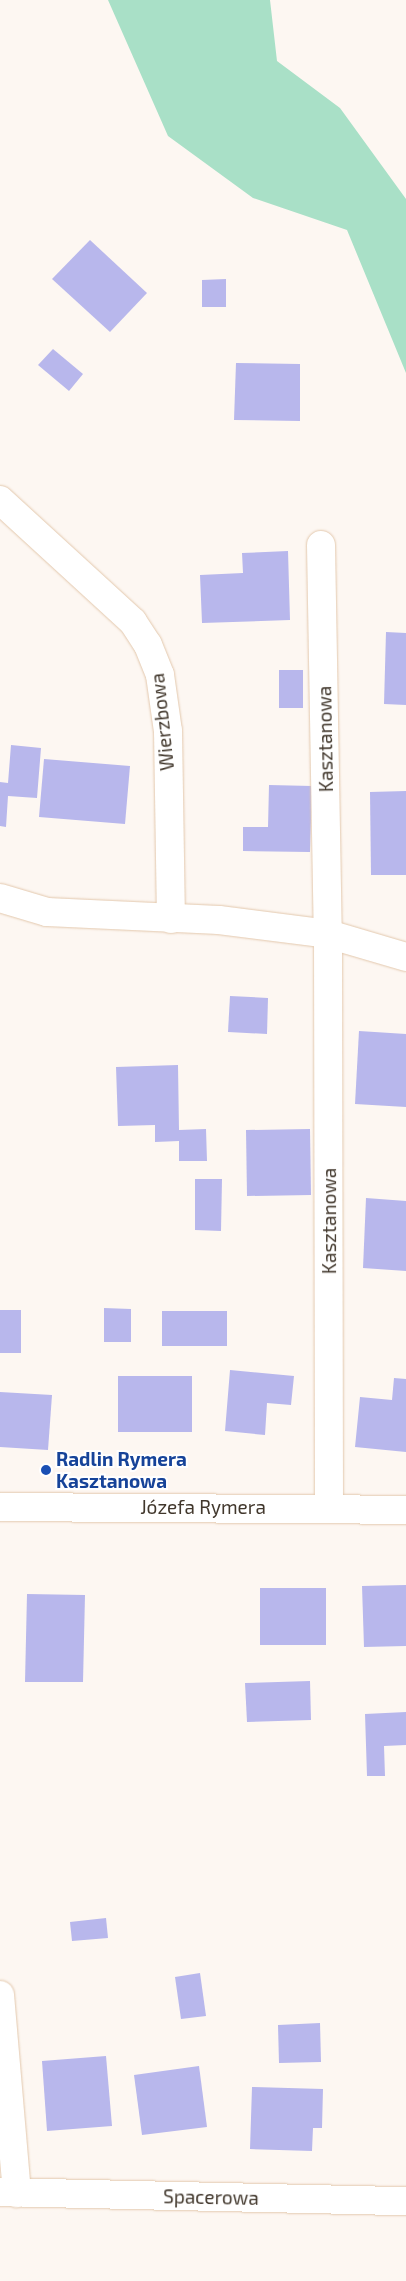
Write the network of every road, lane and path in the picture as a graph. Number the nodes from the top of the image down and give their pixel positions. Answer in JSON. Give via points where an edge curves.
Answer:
{"nodes":[{"id":1,"x":0,"y":500,"type":"edge"},
{"id":2,"x":321,"y":544,"type":"dead end"},
{"id":3,"x":0,"y":898,"type":"edge"},
{"id":4,"x":171,"y":919,"type":"junction"},
{"id":5,"x":328,"y":934,"type":"junction"},
{"id":6,"x":406,"y":957,"type":"edge"},
{"id":7,"x":0,"y":1506,"type":"edge"},
{"id":8,"x":329,"y":1508,"type":"junction"},
{"id":9,"x":406,"y":1510,"type":"edge"},
{"id":10,"x":0,"y":1995,"type":"edge"},
{"id":11,"x":8,"y":2193,"type":"edge"},
{"id":12,"x":406,"y":2200,"type":"edge"}],
"edges":[{"from":1,"to":4,"type":"street","name":"Wierzbowa","via":[[133,622],[148,645],[160,675],[168,731]]},
{"from":2,"to":5,"type":"street","name":"Kasztanowa"},
{"from":3,"to":4,"type":"street","via":[[47,912]]},
{"from":4,"to":5,"type":"street","via":[[219,920]]},
{"from":5,"to":6,"type":"street"},
{"from":5,"to":8,"type":"street","name":"Kasztanowa"},
{"from":7,"to":8,"type":"street","name":"Józefa Rymera"},
{"from":8,"to":9,"type":"street","name":"Józefa Rymera"},
{"from":10,"to":11,"type":"street","name":"Spacerowa"},
{"from":11,"to":12,"type":"street","name":"Spacerowa"}]}
